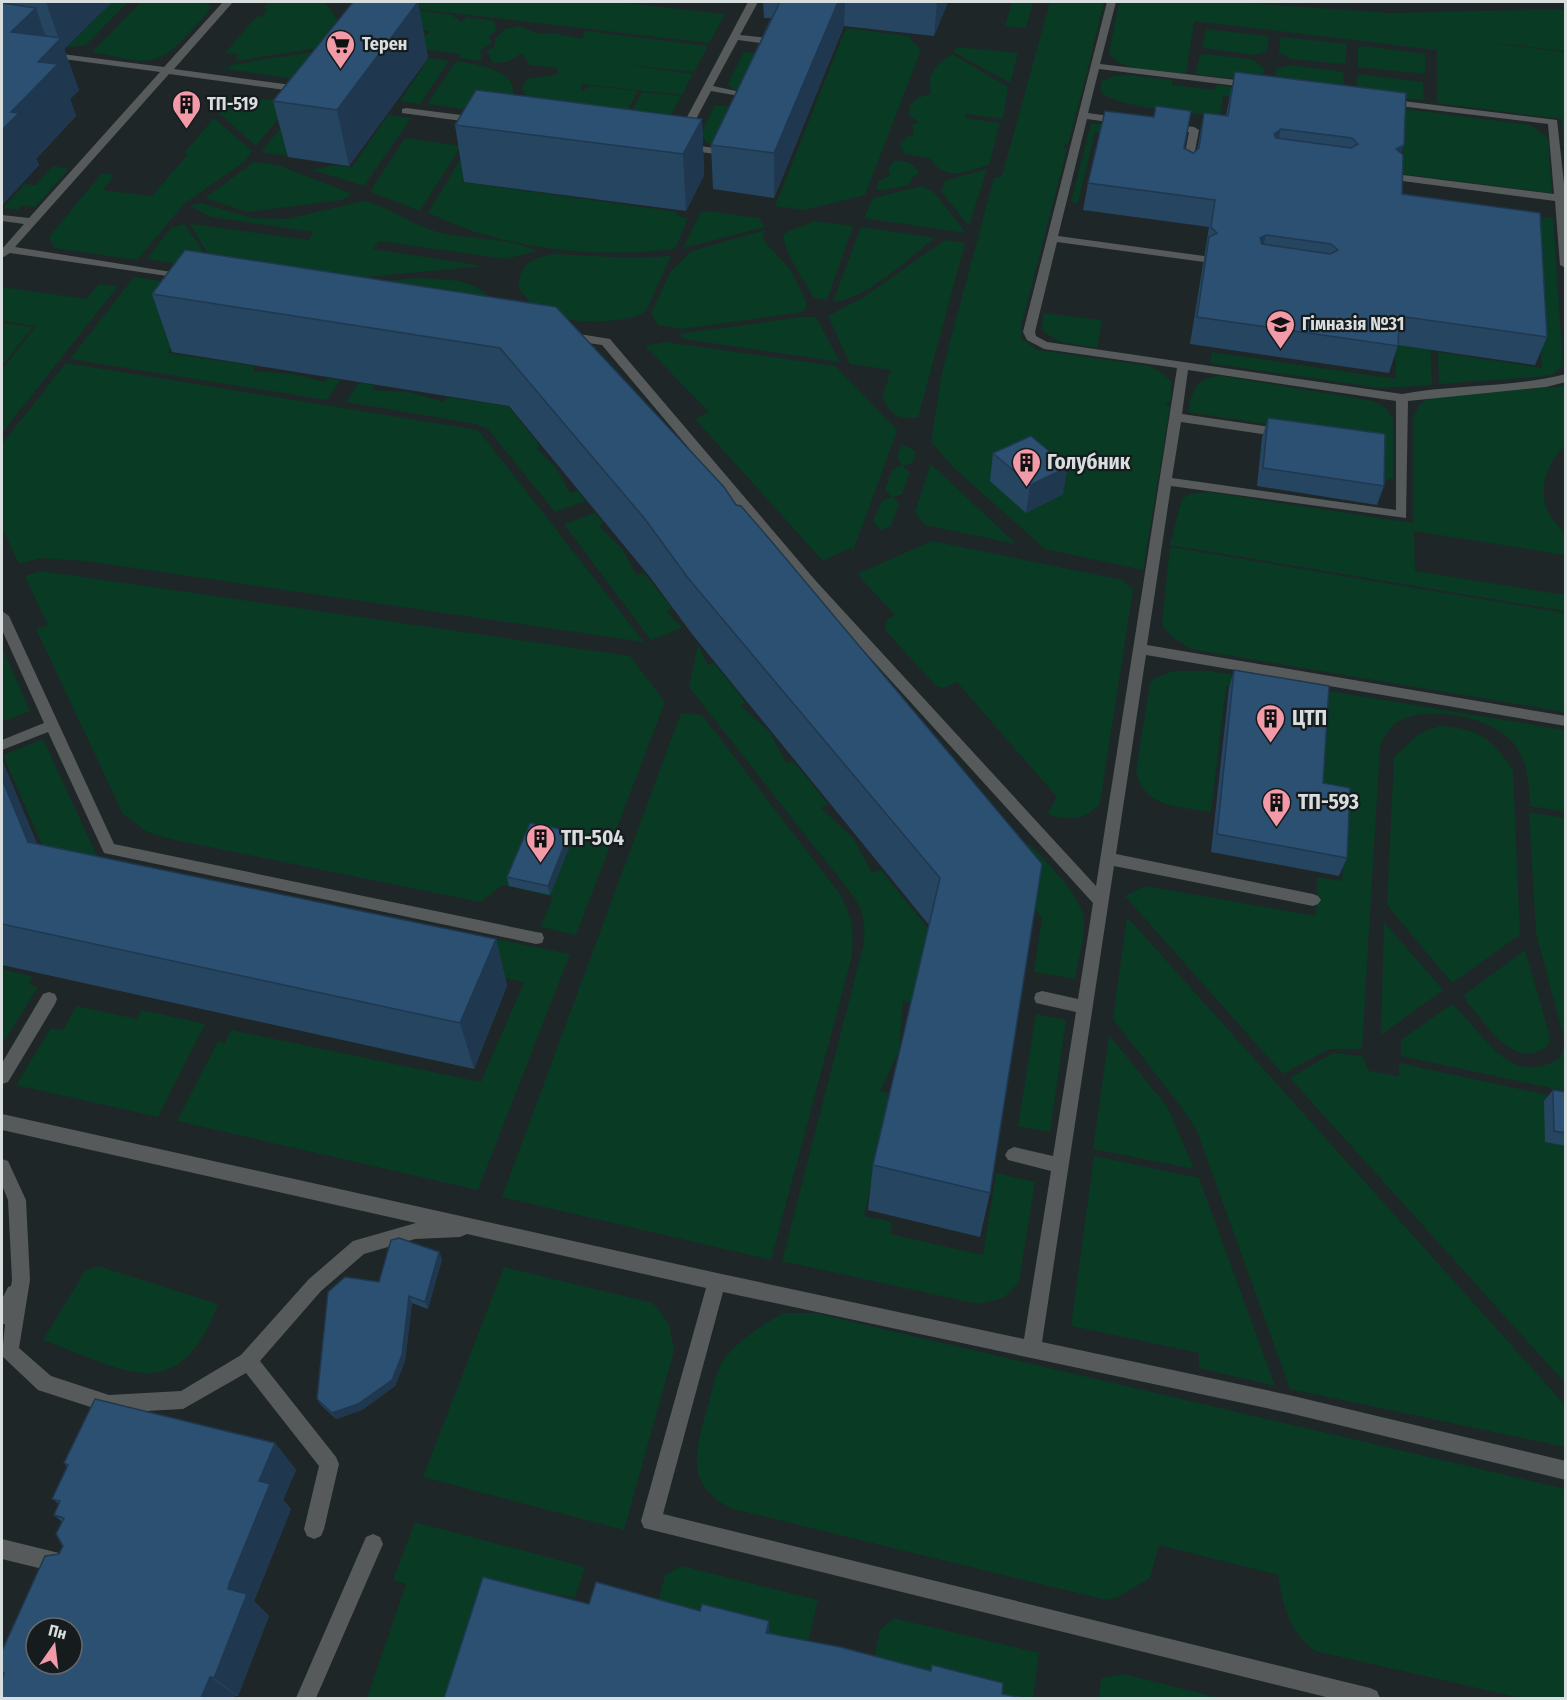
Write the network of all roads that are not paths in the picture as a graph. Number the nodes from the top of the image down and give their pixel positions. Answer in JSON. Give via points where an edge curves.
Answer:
{"nodes":[{"id":1,"x":228,"y":2,"type":"edge"},
{"id":2,"x":753,"y":2,"type":"edge"},
{"id":3,"x":1112,"y":2,"type":"edge"},
{"id":4,"x":735,"y":37,"type":"junction"},
{"id":5,"x":768,"y":41,"type":"edge"},
{"id":6,"x":36,"y":52,"type":"edge"},
{"id":7,"x":1095,"y":66,"type":"junction"},
{"id":8,"x":165,"y":72,"type":"junction"},
{"id":9,"x":1268,"y":87,"type":"edge"},
{"id":10,"x":708,"y":88,"type":"junction"},
{"id":11,"x":745,"y":94,"type":"edge"},
{"id":12,"x":311,"y":98,"type":"edge"},
{"id":13,"x":1380,"y":101,"type":"edge"},
{"id":14,"x":406,"y":111,"type":"dead end"},
{"id":15,"x":1082,"y":116,"type":"junction"},
{"id":16,"x":485,"y":121,"type":"edge"},
{"id":17,"x":1140,"y":123,"type":"edge"},
{"id":18,"x":1161,"y":126,"type":"edge"},
{"id":19,"x":715,"y":151,"type":"dead end"},
{"id":20,"x":1186,"y":175,"type":"edge"},
{"id":21,"x":1395,"y":177,"type":"edge"},
{"id":22,"x":1559,"y":198,"type":"junction"},
{"id":23,"x":2,"y":218,"type":"edge"},
{"id":24,"x":31,"y":222,"type":"junction"},
{"id":25,"x":1052,"y":238,"type":"junction"},
{"id":26,"x":4,"y":252,"type":"edge"},
{"id":27,"x":1204,"y":259,"type":"edge"},
{"id":28,"x":1566,"y":265,"type":"edge"},
{"id":29,"x":200,"y":280,"type":"edge"},
{"id":30,"x":551,"y":334,"type":"edge"},
{"id":31,"x":1184,"y":367,"type":"junction"},
{"id":32,"x":1566,"y":378,"type":"edge"},
{"id":33,"x":1402,"y":398,"type":"junction"},
{"id":34,"x":1176,"y":417,"type":"junction"},
{"id":35,"x":1291,"y":435,"type":"edge"},
{"id":36,"x":708,"y":464,"type":"junction"},
{"id":37,"x":691,"y":470,"type":"edge"},
{"id":38,"x":1166,"y":481,"type":"junction"},
{"id":39,"x":2,"y":616,"type":"edge"},
{"id":40,"x":5,"y":632,"type":"edge"},
{"id":41,"x":1140,"y":649,"type":"junction"},
{"id":42,"x":1566,"y":721,"type":"edge"},
{"id":43,"x":52,"y":725,"type":"junction"},
{"id":44,"x":940,"y":725,"type":"junction"},
{"id":45,"x":921,"y":733,"type":"edge"},
{"id":46,"x":3,"y":745,"type":"dead end"},
{"id":47,"x":1108,"y":859,"type":"junction"},
{"id":48,"x":296,"y":888,"type":"junction"},
{"id":49,"x":1313,"y":900,"type":"dead end"},
{"id":50,"x":1101,"y":902,"type":"junction"},
{"id":51,"x":286,"y":908,"type":"edge"},
{"id":52,"x":450,"y":920,"type":"junction"},
{"id":53,"x":536,"y":938,"type":"dead end"},
{"id":54,"x":441,"y":939,"type":"edge"},
{"id":55,"x":1042,"y":998,"type":"dead end"},
{"id":56,"x":49,"y":999,"type":"edge"},
{"id":57,"x":1085,"y":1007,"type":"junction"},
{"id":58,"x":2,"y":1077,"type":"edge"},
{"id":59,"x":2,"y":1122,"type":"edge"},
{"id":60,"x":1014,"y":1155,"type":"dead end"},
{"id":61,"x":1060,"y":1165,"type":"junction"},
{"id":62,"x":2,"y":1167,"type":"edge"},
{"id":63,"x":480,"y":1228,"type":"junction"},
{"id":64,"x":21,"y":1280,"type":"junction"},
{"id":65,"x":717,"y":1282,"type":"junction"},
{"id":66,"x":2,"y":1316,"type":"edge"},
{"id":67,"x":1032,"y":1348,"type":"junction"},
{"id":68,"x":248,"y":1361,"type":"junction"},
{"id":69,"x":1566,"y":1471,"type":"edge"},
{"id":70,"x":314,"y":1529,"type":"dead end"},
{"id":71,"x":373,"y":1544,"type":"dead end"},
{"id":72,"x":2,"y":1549,"type":"edge"},
{"id":73,"x":81,"y":1568,"type":"edge"},
{"id":74,"x":306,"y":1698,"type":"edge"},
{"id":75,"x":1370,"y":1698,"type":"edge"}],
"edges":[{"from":1,"to":8,"type":"lane"},
{"from":2,"to":4,"type":"lane"},
{"from":3,"to":7,"type":"lane"},
{"from":4,"to":5,"type":"lane"},
{"from":4,"to":10,"type":"lane"},
{"from":6,"to":8,"type":"lane"},
{"from":7,"to":9,"type":"lane"},
{"from":7,"to":15,"type":"lane"},
{"from":8,"to":12,"type":"lane","via":[[299,89],[295,96]]},
{"from":8,"to":24,"type":"lane"},
{"from":10,"to":11,"type":"lane"},
{"from":10,"to":19,"type":"lane","via":[[674,145]]},
{"from":13,"to":22,"type":"lane","via":[[1553,122]]},
{"from":14,"to":16,"type":"lane"},
{"from":15,"to":17,"type":"lane"},
{"from":15,"to":25,"type":"lane"},
{"from":18,"to":20,"type":"lane","via":[[1194,130]]},
{"from":21,"to":22,"type":"lane"},
{"from":22,"to":28,"type":"lane"},
{"from":23,"to":24,"type":"lane"},
{"from":24,"to":26,"type":"lane"},
{"from":25,"to":27,"type":"lane"},
{"from":25,"to":31,"type":"lane","via":[[1029,332],[1031,338],[1044,345]]},
{"from":26,"to":29,"type":"lane"},
{"from":30,"to":36,"type":"lane","via":[[606,342],[642,392]]},
{"from":31,"to":33,"type":"lane"},
{"from":31,"to":34,"type":"lane"},
{"from":32,"to":33,"type":"lane"},
{"from":33,"to":38,"type":"lane","via":[[1402,515]]},
{"from":34,"to":35,"type":"lane"},
{"from":34,"to":38,"type":"lane"},
{"from":36,"to":37,"type":"lane"},
{"from":36,"to":44,"type":"lane","via":[[773,548],[849,634]]},
{"from":38,"to":41,"type":"lane"},
{"from":39,"to":40,"type":"lane"},
{"from":40,"to":43,"type":"lane"},
{"from":41,"to":42,"type":"lane"},
{"from":41,"to":47,"type":"lane"},
{"from":43,"to":46,"type":"lane"},
{"from":43,"to":48,"type":"lane","via":[[109,849]]},
{"from":44,"to":45,"type":"lane"},
{"from":44,"to":50,"type":"lane","via":[[1028,830]]},
{"from":47,"to":49,"type":"lane"},
{"from":47,"to":50,"type":"lane"},
{"from":48,"to":51,"type":"lane"},
{"from":48,"to":52,"type":"lane"},
{"from":50,"to":57,"type":"lane"},
{"from":52,"to":53,"type":"lane"},
{"from":52,"to":54,"type":"lane"},
{"from":55,"to":57,"type":"lane"},
{"from":56,"to":58,"type":"lane"},
{"from":57,"to":61,"type":"lane"},
{"from":59,"to":63,"type":"lane"},
{"from":60,"to":61,"type":"lane"},
{"from":61,"to":67,"type":"lane"},
{"from":62,"to":64,"type":"lane","via":[[17,1200]]},
{"from":63,"to":65,"type":"lane"},
{"from":63,"to":68,"type":"lane","via":[[415,1232],[359,1247],[315,1285]]},
{"from":64,"to":66,"type":"lane"},
{"from":64,"to":68,"type":"lane","via":[[9,1352],[45,1383],[109,1404],[183,1400]]},
{"from":65,"to":67,"type":"lane"},
{"from":65,"to":75,"type":"lane","via":[[651,1521]]},
{"from":67,"to":69,"type":"lane"},
{"from":68,"to":70,"type":"lane","via":[[329,1464]]},
{"from":71,"to":74,"type":"lane"},
{"from":72,"to":73,"type":"lane"}]}
